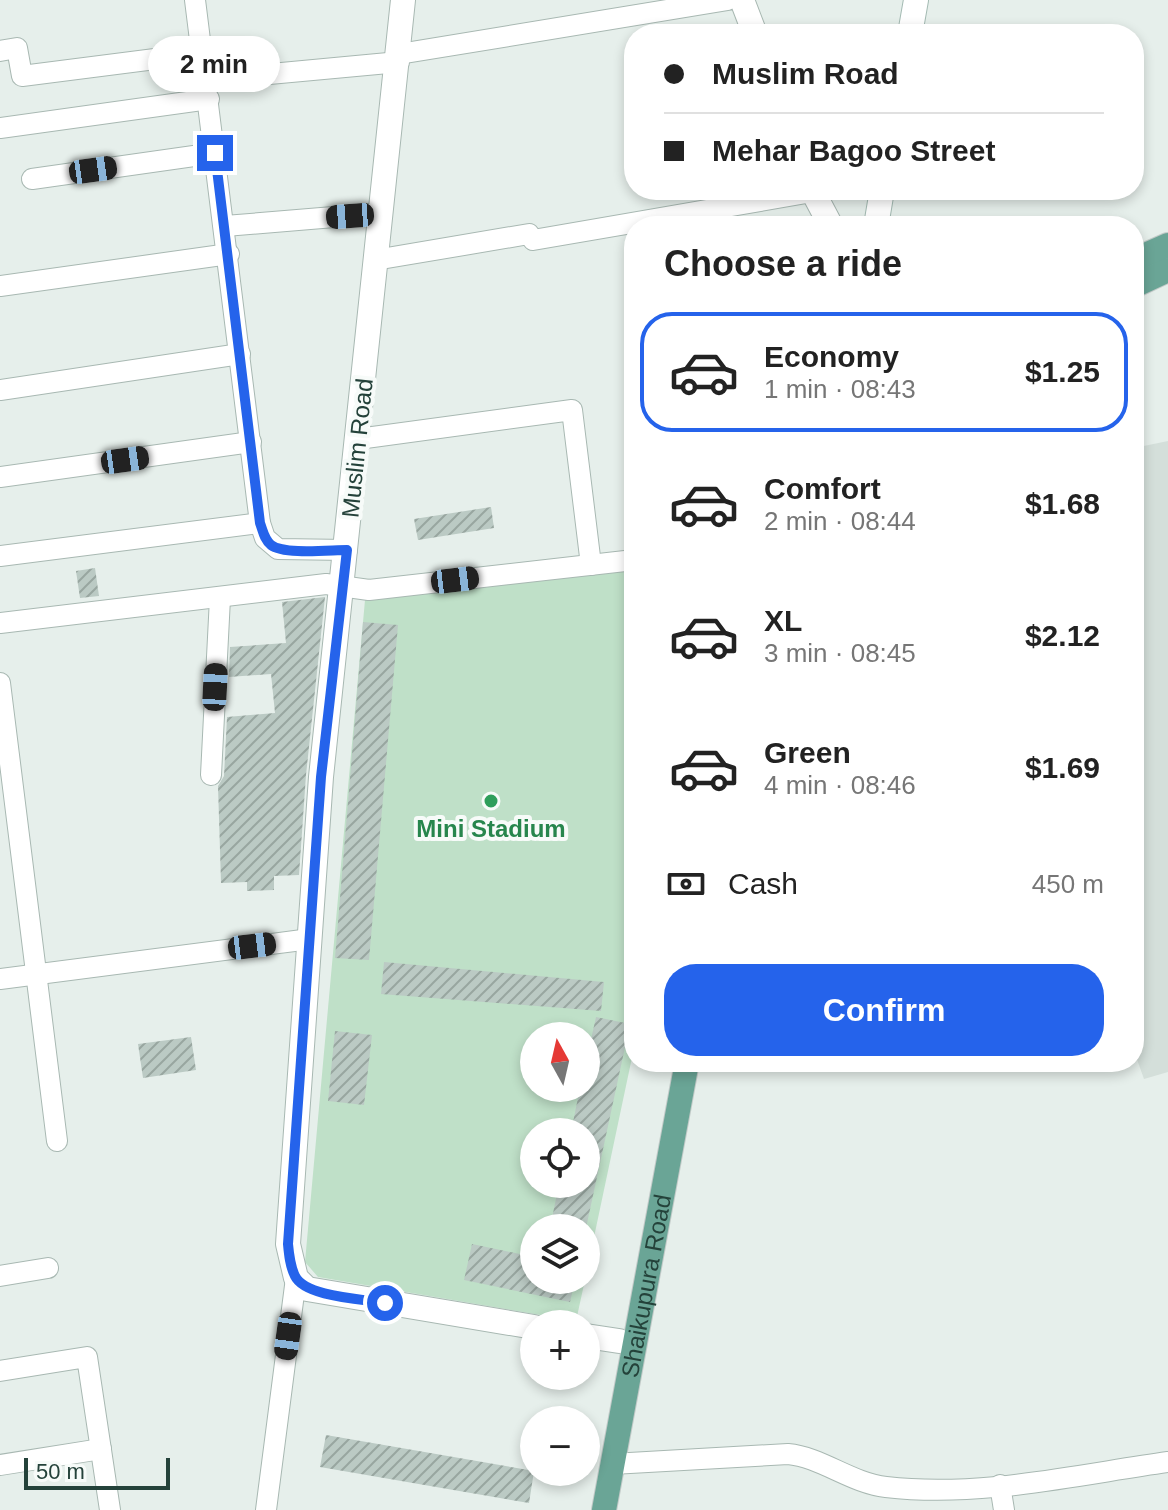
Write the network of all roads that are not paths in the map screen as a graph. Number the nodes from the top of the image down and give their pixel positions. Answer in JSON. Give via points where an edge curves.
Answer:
{"nodes":[{"id":1,"x":195,"y":0,"type":"edge"},
{"id":2,"x":403,"y":0,"type":"edge"},
{"id":3,"x":728,"y":0,"type":"edge"},
{"id":4,"x":742,"y":0,"type":"edge"},
{"id":5,"x":916,"y":0,"type":"edge"},
{"id":6,"x":751,"y":24,"type":"edge"},
{"id":7,"x":912,"y":24,"type":"edge"},
{"id":8,"x":0,"y":51,"type":"edge"},
{"id":9,"x":202,"y":53,"type":"junction"},
{"id":10,"x":399,"y":58,"type":"junction"},
{"id":11,"x":207,"y":90,"type":"junction"},
{"id":12,"x":0,"y":128,"type":"edge"},
{"id":13,"x":215,"y":153,"type":"junction"},
{"id":14,"x":32,"y":179,"type":"dead end"},
{"id":15,"x":761,"y":200,"type":"edge"},
{"id":16,"x":382,"y":213,"type":"junction"},
{"id":17,"x":670,"y":216,"type":"edge"},
{"id":18,"x":624,"y":224,"type":"edge"},
{"id":19,"x":225,"y":226,"type":"junction"},
{"id":20,"x":1168,"y":245,"type":"edge"},
{"id":21,"x":229,"y":254,"type":"junction"},
{"id":22,"x":1144,"y":256,"type":"edge"},
{"id":23,"x":375,"y":260,"type":"junction"},
{"id":24,"x":1168,"y":270,"type":"edge"},
{"id":25,"x":1144,"y":281,"type":"edge"},
{"id":26,"x":0,"y":286,"type":"edge"},
{"id":27,"x":240,"y":354,"type":"junction"},
{"id":28,"x":0,"y":390,"type":"edge"},
{"id":29,"x":358,"y":439,"type":"junction"},
{"id":30,"x":251,"y":442,"type":"junction"},
{"id":31,"x":0,"y":477,"type":"edge"},
{"id":32,"x":260,"y":523,"type":"junction"},
{"id":33,"x":347,"y":550,"type":"junction"},
{"id":34,"x":0,"y":556,"type":"edge"},
{"id":35,"x":624,"y":561,"type":"edge"},
{"id":36,"x":591,"y":565,"type":"junction"},
{"id":37,"x":341,"y":584,"type":"junction"},
{"id":38,"x":220,"y":598,"type":"junction"},
{"id":39,"x":0,"y":623,"type":"edge"},
{"id":40,"x":0,"y":683,"type":"edge"},
{"id":41,"x":4,"y":752,"type":"edge"},
{"id":42,"x":211,"y":775,"type":"dead end"},
{"id":43,"x":310,"y":939,"type":"junction"},
{"id":44,"x":34,"y":974,"type":"junction"},
{"id":45,"x":0,"y":979,"type":"edge"},
{"id":46,"x":669,"y":1072,"type":"edge"},
{"id":47,"x":685,"y":1072,"type":"edge"},
{"id":48,"x":57,"y":1141,"type":"dead end"},
{"id":49,"x":48,"y":1268,"type":"dead end"},
{"id":50,"x":0,"y":1276,"type":"edge"},
{"id":51,"x":296,"y":1278,"type":"junction"},
{"id":52,"x":520,"y":1325,"type":"edge"},
{"id":53,"x":600,"y":1338,"type":"edge"},
{"id":54,"x":619,"y":1341,"type":"junction"},
{"id":55,"x":0,"y":1371,"type":"edge"},
{"id":56,"x":101,"y":1449,"type":"junction"},
{"id":57,"x":1168,"y":1462,"type":"edge"},
{"id":58,"x":612,"y":1464,"type":"junction"},
{"id":59,"x":0,"y":1465,"type":"edge"},
{"id":60,"x":1000,"y":1485,"type":"junction"},
{"id":61,"x":110,"y":1510,"type":"edge"},
{"id":62,"x":266,"y":1510,"type":"edge"},
{"id":63,"x":587,"y":1510,"type":"edge"},
{"id":64,"x":604,"y":1510,"type":"edge"},
{"id":65,"x":1004,"y":1510,"type":"edge"}],
"edges":[{"from":1,"to":9,"type":"street"},
{"from":2,"to":10,"type":"street","name":"Muslim Road"},
{"from":3,"to":10,"type":"street"},
{"from":4,"to":6,"type":"street"},
{"from":5,"to":7,"type":"street"},
{"from":8,"to":9,"type":"street","via":[[17,48],[22,76]]},
{"from":9,"to":11,"type":"street"},
{"from":10,"to":11,"type":"street"},
{"from":10,"to":16,"type":"street","name":"Muslim Road"},
{"from":11,"to":12,"type":"street"},
{"from":11,"to":13,"type":"street"},
{"from":13,"to":14,"type":"street"},
{"from":13,"to":19,"type":"street"},
{"from":15,"to":17,"type":"street"},
{"from":16,"to":19,"type":"street"},
{"from":16,"to":23,"type":"street","name":"Muslim Road"},
{"from":18,"to":23,"type":"street"},
{"from":19,"to":21,"type":"street"},
{"from":20,"to":22,"type":"main road"},
{"from":21,"to":26,"type":"street"},
{"from":21,"to":27,"type":"street"},
{"from":23,"to":29,"type":"street","name":"Muslim Road"},
{"from":24,"to":25,"type":"main road"},
{"from":27,"to":28,"type":"street"},
{"from":27,"to":30,"type":"street"},
{"from":29,"to":33,"type":"street","name":"Muslim Road"},
{"from":29,"to":36,"type":"street","via":[[572,410]]},
{"from":30,"to":31,"type":"street"},
{"from":30,"to":32,"type":"street"},
{"from":32,"to":33,"type":"street","via":[[265,538],[278,549]]},
{"from":32,"to":34,"type":"street"},
{"from":33,"to":37,"type":"street","name":"Muslim Road"},
{"from":35,"to":36,"type":"street"},
{"from":36,"to":37,"type":"street","via":[[369,590]]},
{"from":37,"to":38,"type":"street"},
{"from":37,"to":43,"type":"street","name":"Muslim Road"},
{"from":38,"to":39,"type":"street"},
{"from":38,"to":42,"type":"street"},
{"from":40,"to":41,"type":"street"},
{"from":41,"to":44,"type":"street"},
{"from":43,"to":44,"type":"street"},
{"from":43,"to":51,"type":"street","name":"Muslim Road","via":[[288,1244]]},
{"from":44,"to":45,"type":"street"},
{"from":44,"to":48,"type":"street"},
{"from":46,"to":54,"type":"main road","name":"Shaikupura Road"},
{"from":47,"to":58,"type":"main road","name":"Shaikupura Road"},
{"from":49,"to":50,"type":"street"},
{"from":51,"to":52,"type":"street","via":[[307,1289],[326,1293]]},
{"from":51,"to":62,"type":"street","name":"Muslim Road"},
{"from":53,"to":54,"type":"street"},
{"from":54,"to":63,"type":"main road","name":"Shaikupura Road"},
{"from":55,"to":56,"type":"street","via":[[87,1357]]},
{"from":56,"to":59,"type":"street"},
{"from":56,"to":61,"type":"street"},
{"from":57,"to":60,"type":"street"},
{"from":58,"to":60,"type":"street","via":[[788,1454],[882,1487]]},
{"from":58,"to":64,"type":"main road","name":"Shaikupura Road"},
{"from":60,"to":65,"type":"street"}]}
